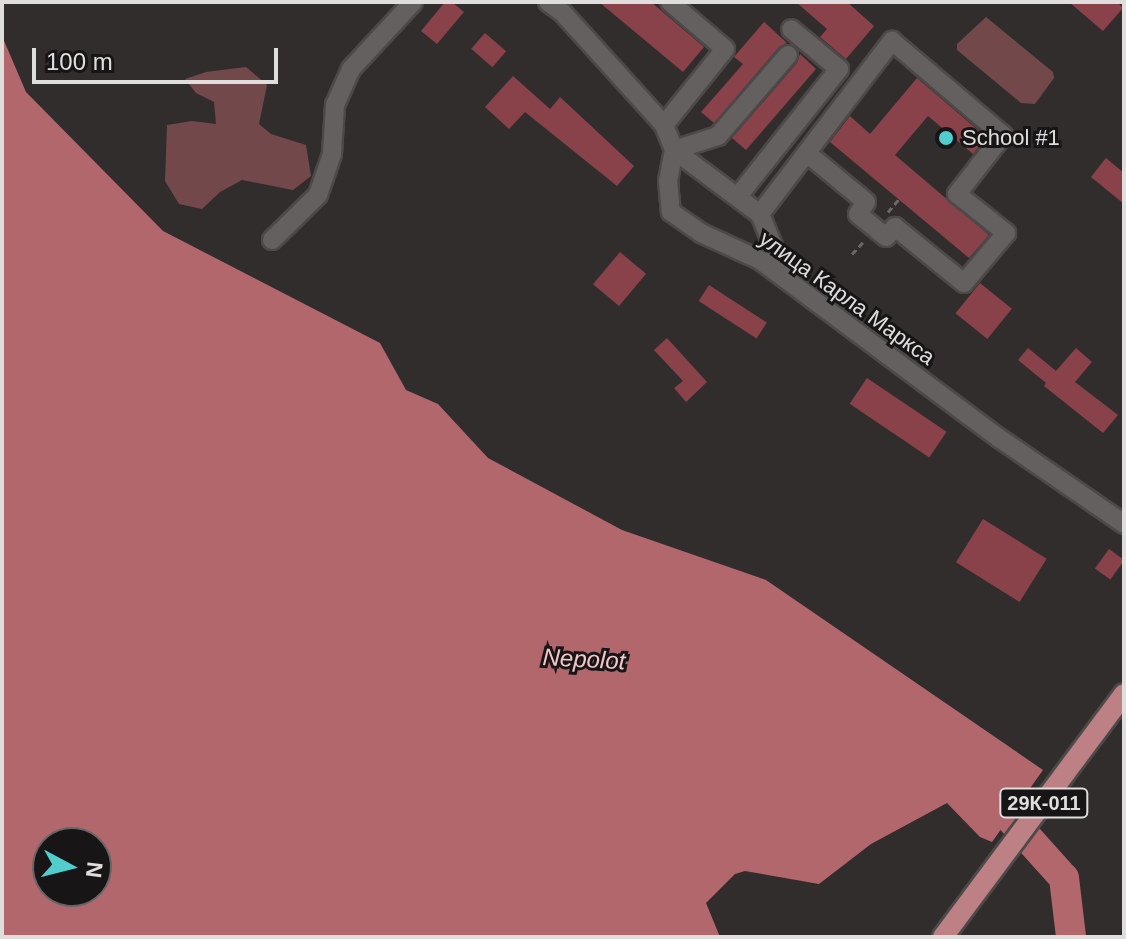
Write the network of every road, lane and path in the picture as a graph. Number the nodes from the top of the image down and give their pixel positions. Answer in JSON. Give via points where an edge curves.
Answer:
{"nodes":[{"id":1,"x":413,"y":2,"type":"edge"},
{"id":2,"x":548,"y":2,"type":"edge"},
{"id":3,"x":670,"y":2,"type":"edge"},
{"id":4,"x":791,"y":29,"type":"dead end"},
{"id":5,"x":788,"y":55,"type":"dead end"},
{"id":6,"x":664,"y":125,"type":"junction"},
{"id":7,"x":674,"y":150,"type":"junction"},
{"id":8,"x":807,"y":153,"type":"junction"},
{"id":9,"x":739,"y":195,"type":"junction"},
{"id":10,"x":760,"y":214,"type":"junction"},
{"id":11,"x":272,"y":240,"type":"dead end"},
{"id":12,"x":787,"y":280,"type":"junction"},
{"id":13,"x":1124,"y":524,"type":"edge"},
{"id":14,"x":1124,"y":696,"type":"edge"},
{"id":15,"x":1124,"y":710,"type":"edge"},
{"id":16,"x":943,"y":937,"type":"edge"}],
"edges":[{"from":1,"to":11,"type":"street","via":[[351,69],[335,105],[332,154],[318,195]]},
{"from":2,"to":6,"type":"street","name":"улица Карла Маркса"},
{"from":3,"to":6,"type":"street","via":[[725,49]]},
{"from":4,"to":9,"type":"street","via":[[839,69]]},
{"from":5,"to":7,"type":"street","via":[[718,136]]},
{"from":6,"to":7,"type":"street","name":"улица Карла Маркса"},
{"from":7,"to":9,"type":"street"},
{"from":7,"to":12,"type":"street","name":"улица Карла Маркса","via":[[668,180],[671,212]]},
{"from":8,"to":8,"type":"street","via":[[892,41],[1003,135],[957,194],[1006,233],[964,283],[895,227],[886,237],[858,214],[866,202]]},
{"from":8,"to":10,"type":"street"},
{"from":9,"to":10,"type":"street"},
{"from":10,"to":12,"type":"street"},
{"from":12,"to":13,"type":"street","name":"улица Карла Маркса"},
{"from":14,"to":15,"type":"street"},
{"from":14,"to":16,"type":"main road","number":"29К-011"}]}
